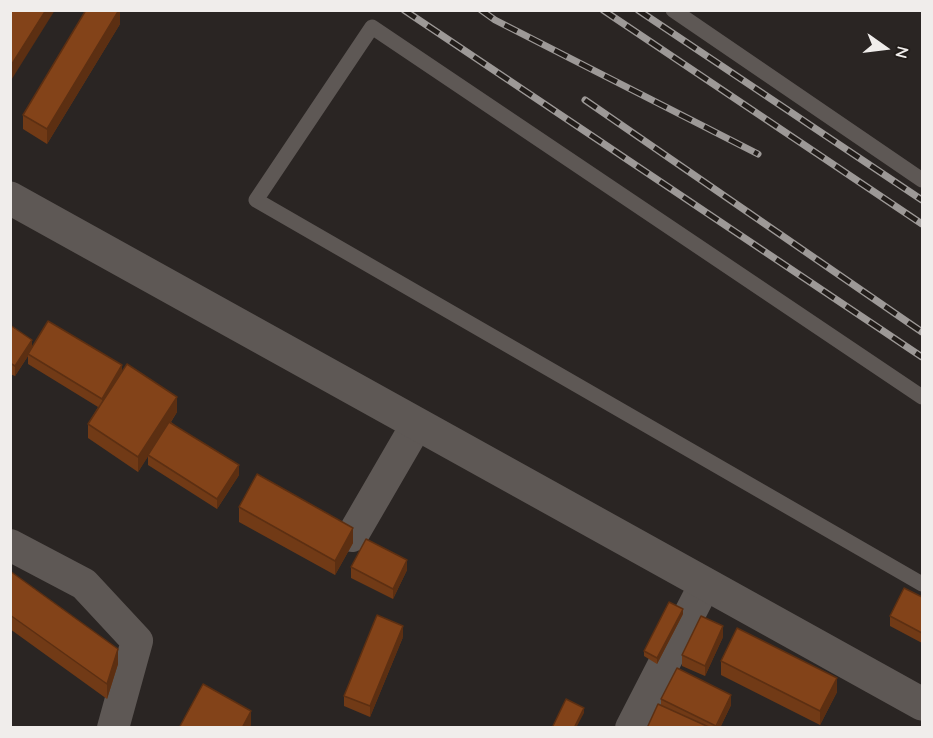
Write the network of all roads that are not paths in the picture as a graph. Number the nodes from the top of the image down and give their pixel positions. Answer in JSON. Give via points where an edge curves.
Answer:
{"nodes":[{"id":1,"x":673,"y":10,"type":"edge"},
{"id":2,"x":922,"y":180,"type":"edge"},
{"id":3,"x":10,"y":198,"type":"edge"},
{"id":4,"x":922,"y":397,"type":"edge"},
{"id":5,"x":417,"y":424,"type":"junction"},
{"id":6,"x":352,"y":536,"type":"edge"},
{"id":7,"x":10,"y":545,"type":"edge"},
{"id":8,"x":705,"y":584,"type":"junction"},
{"id":9,"x":922,"y":584,"type":"edge"},
{"id":10,"x":922,"y":704,"type":"edge"},
{"id":11,"x":113,"y":728,"type":"edge"},
{"id":12,"x":631,"y":728,"type":"edge"}],
"edges":[{"from":1,"to":2,"type":"lane"},
{"from":3,"to":5,"type":"main road"},
{"from":4,"to":9,"type":"lane","via":[[372,27],[256,200]]},
{"from":5,"to":6,"type":"street"},
{"from":5,"to":8,"type":"main road"},
{"from":7,"to":11,"type":"street","via":[[84,584],[137,641]]},
{"from":8,"to":10,"type":"main road"},
{"from":8,"to":12,"type":"street"}]}
